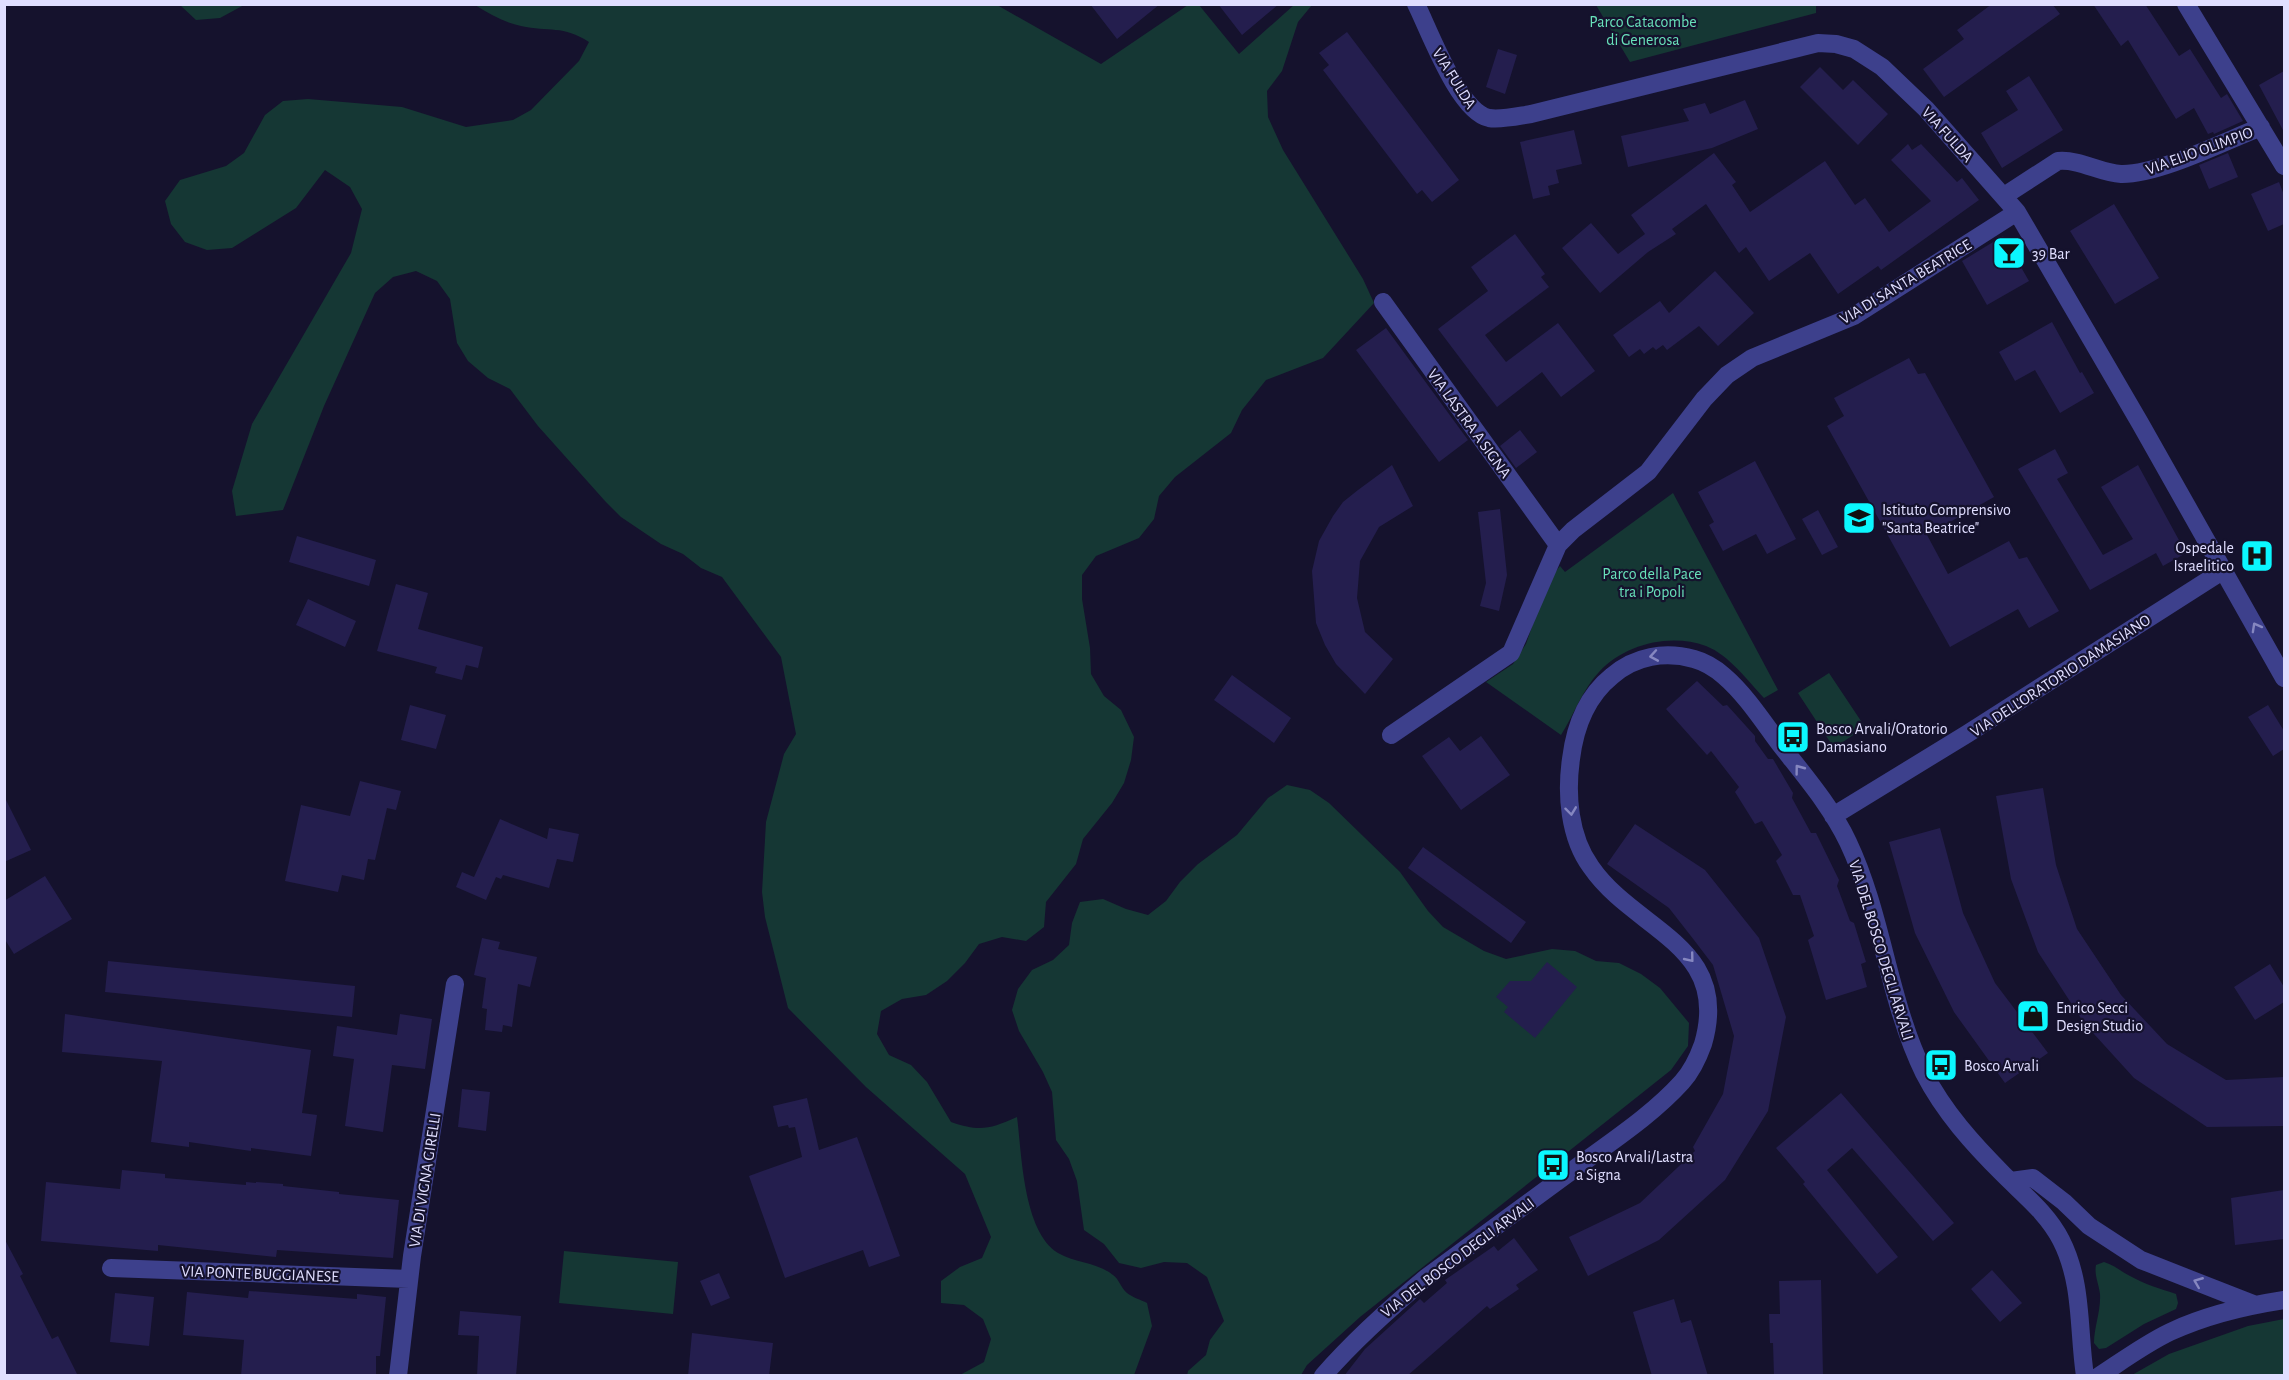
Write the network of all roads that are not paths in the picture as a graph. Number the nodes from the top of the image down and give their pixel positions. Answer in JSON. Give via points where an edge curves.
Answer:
{"nodes":[{"id":1,"x":1416,"y":4,"type":"edge"},
{"id":2,"x":2186,"y":4,"type":"edge"},
{"id":3,"x":2261,"y":127,"type":"junction"},
{"id":4,"x":2284,"y":166,"type":"edge"},
{"id":5,"x":2004,"y":196,"type":"junction"},
{"id":6,"x":2017,"y":212,"type":"junction"},
{"id":7,"x":1383,"y":302,"type":"dead end"},
{"id":8,"x":1557,"y":545,"type":"junction"},
{"id":9,"x":2224,"y":570,"type":"junction"},
{"id":10,"x":2284,"y":678,"type":"edge"},
{"id":11,"x":1391,"y":735,"type":"dead end"},
{"id":12,"x":1833,"y":816,"type":"junction"},
{"id":13,"x":455,"y":984,"type":"dead end"},
{"id":14,"x":2010,"y":1181,"type":"junction"},
{"id":15,"x":111,"y":1268,"type":"dead end"},
{"id":16,"x":409,"y":1279,"type":"junction"},
{"id":17,"x":2284,"y":1300,"type":"edge"},
{"id":18,"x":2253,"y":1304,"type":"junction"},
{"id":19,"x":398,"y":1376,"type":"edge"},
{"id":20,"x":1323,"y":1376,"type":"edge"},
{"id":21,"x":2085,"y":1376,"type":"edge"},
{"id":22,"x":2099,"y":1376,"type":"edge"}],
"edges":[{"from":1,"to":5,"type":"street","name":"VIA FULDA","via":[[1462,95],[1477,113],[1491,118],[1531,114],[1809,44],[1854,49],[1882,67],[1926,109]]},
{"from":2,"to":3,"type":"street"},
{"from":3,"to":4,"type":"street"},
{"from":3,"to":5,"type":"street","name":"VIA ELIO OLIMPIO","via":[[2152,170],[2121,174],[2069,160],[2058,162]]},
{"from":5,"to":6,"type":"street","name":"VIA FULDA"},
{"from":6,"to":8,"type":"street","name":"VIA DI SANTA BEATRICE","via":[[1854,315],[1752,358],[1734,371],[1704,399],[1648,472]]},
{"from":6,"to":9,"type":"street","name":"VIA FULDA"},
{"from":7,"to":8,"type":"street","name":"VIA LASTRA A SIGNA"},
{"from":8,"to":11,"type":"street","name":"VIA DI SANTA BEATRICE","via":[[1510,653]]},
{"from":10,"to":9,"type":"street","name":"VIA FULDA","one_way":true},
{"from":9,"to":12,"type":"street","name":"VIA DELL'ORATORIO DAMASIANO"},
{"from":12,"to":14,"type":"street","name":"VIA DEL BOSCO DEGLI ARVALI","via":[[1857,862],[1903,1023],[1926,1076],[1961,1130]]},
{"from":12,"to":20,"type":"street","name":"VIA DEL BOSCO DEGLI ARVALI","one_way":true,"via":[[1758,715],[1713,668],[1679,656],[1649,657],[1624,666],[1601,686],[1586,706],[1574,741],[1569,780],[1574,829],[1586,861],[1600,879],[1695,964],[1705,985],[1708,1009],[1700,1053],[1685,1078],[1659,1103],[1427,1277],[1366,1329]]},
{"from":13,"to":16,"type":"street","name":"VIA DI VIGNA GIRELLI"},
{"from":18,"to":14,"type":"street","one_way":true,"via":[[2141,1260],[2089,1226],[2033,1178]]},
{"from":14,"to":21,"type":"street","name":"VIA DEL BOSCO DEGLI ARVALI","via":[[2055,1229],[2069,1257],[2078,1297]]},
{"from":15,"to":16,"type":"street","name":"VIA PONTE BUGGIANESE"},
{"from":16,"to":19,"type":"street","name":"VIA DI VIGNA GIRELLI"},
{"from":17,"to":18,"type":"street"},
{"from":18,"to":22,"type":"street","via":[[2168,1333]]}]}
